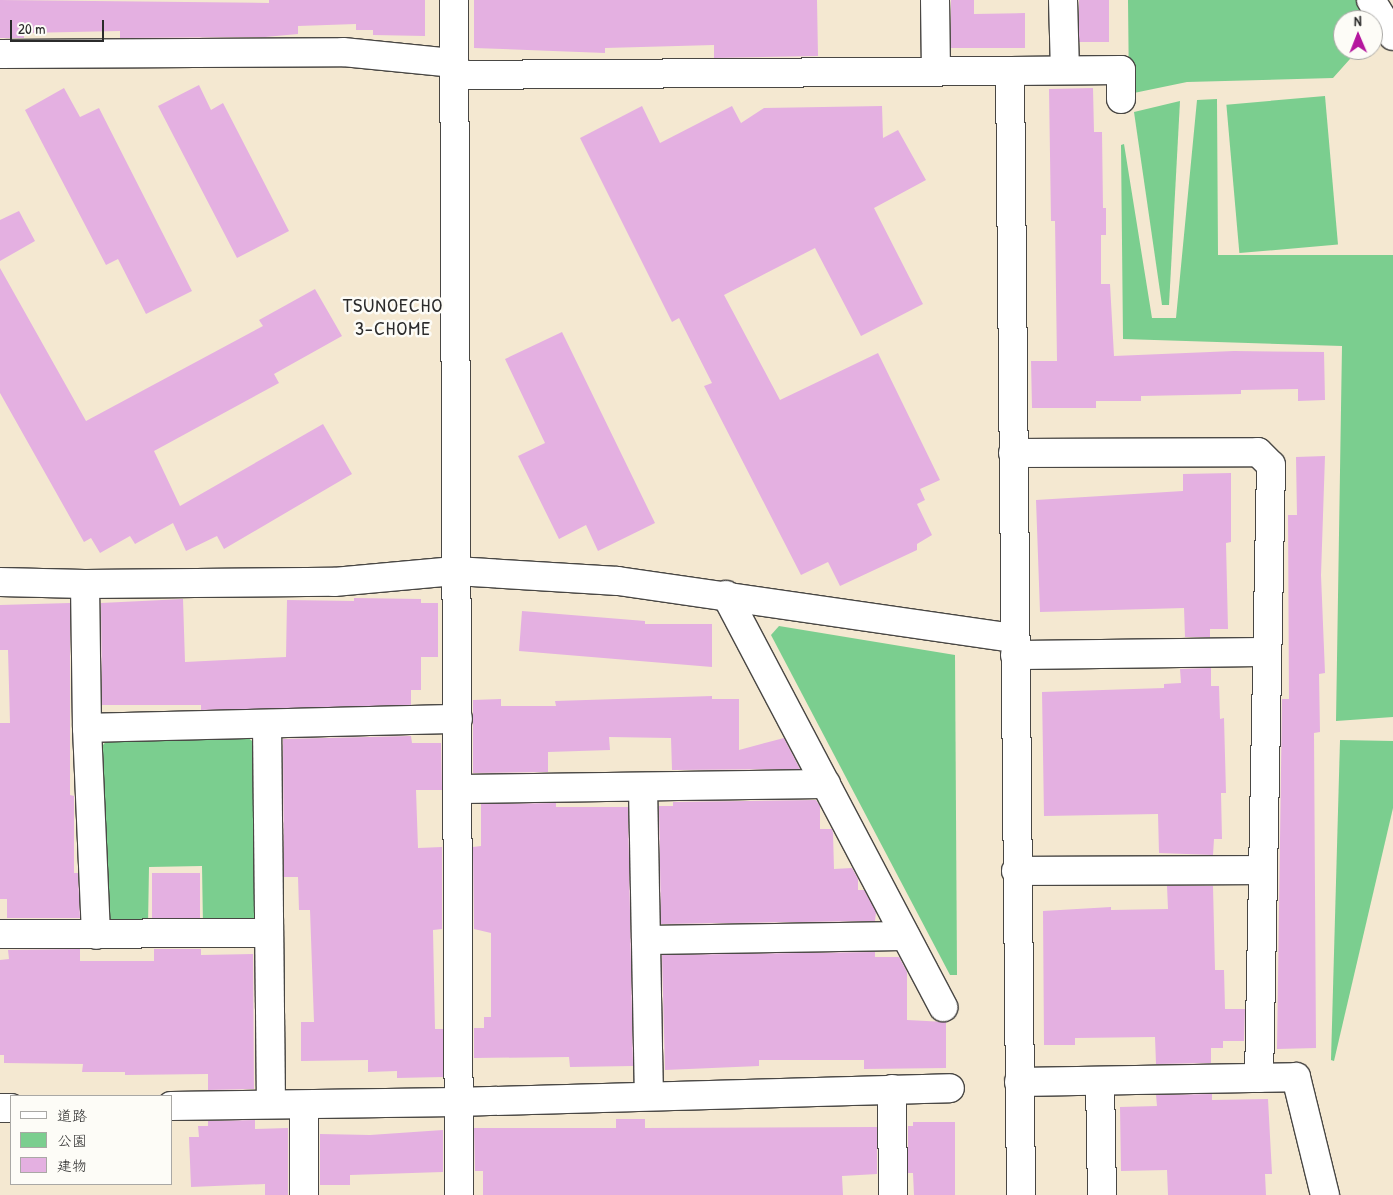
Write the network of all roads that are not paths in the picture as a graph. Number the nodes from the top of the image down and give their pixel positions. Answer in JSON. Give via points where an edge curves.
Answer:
{"nodes":[{"id":1,"x":454,"y":0,"type":"edge"},
{"id":2,"x":935,"y":0,"type":"edge"},
{"id":3,"x":1063,"y":0,"type":"edge"},
{"id":4,"x":1371,"y":0,"type":"edge"},
{"id":5,"x":1393,"y":35,"type":"edge"},
{"id":6,"x":0,"y":54,"type":"edge"},
{"id":7,"x":454,"y":69,"type":"junction"},
{"id":8,"x":1065,"y":70,"type":"junction"},
{"id":9,"x":936,"y":72,"type":"junction"},
{"id":10,"x":1010,"y":72,"type":"junction"},
{"id":11,"x":1121,"y":99,"type":"dead end"},
{"id":12,"x":1013,"y":453,"type":"junction"},
{"id":13,"x":455,"y":571,"type":"junction"},
{"id":14,"x":0,"y":582,"type":"edge"},
{"id":15,"x":85,"y":584,"type":"junction"},
{"id":16,"x":726,"y":595,"type":"junction"},
{"id":17,"x":1015,"y":646,"type":"junction"},
{"id":18,"x":1267,"y":652,"type":"junction"},
{"id":19,"x":458,"y":719,"type":"junction"},
{"id":20,"x":267,"y":724,"type":"junction"},
{"id":21,"x":87,"y":728,"type":"junction"},
{"id":22,"x":826,"y":784,"type":"junction"},
{"id":23,"x":643,"y":787,"type":"junction"},
{"id":24,"x":458,"y":789,"type":"junction"},
{"id":25,"x":1263,"y":870,"type":"junction"},
{"id":26,"x":1016,"y":871,"type":"junction"},
{"id":27,"x":0,"y":934,"type":"edge"},
{"id":28,"x":268,"y":934,"type":"junction"},
{"id":29,"x":96,"y":935,"type":"junction"},
{"id":30,"x":905,"y":936,"type":"junction"},
{"id":31,"x":646,"y":940,"type":"junction"},
{"id":32,"x":943,"y":1007,"type":"dead end"},
{"id":33,"x":1259,"y":1078,"type":"junction"},
{"id":34,"x":1100,"y":1081,"type":"junction"},
{"id":35,"x":1019,"y":1082,"type":"junction"},
{"id":36,"x":950,"y":1088,"type":"dead end"},
{"id":37,"x":892,"y":1089,"type":"junction"},
{"id":38,"x":649,"y":1096,"type":"junction"},
{"id":39,"x":457,"y":1102,"type":"junction"},
{"id":40,"x":271,"y":1104,"type":"junction"},
{"id":41,"x":304,"y":1105,"type":"junction"},
{"id":42,"x":172,"y":1106,"type":"edge"},
{"id":43,"x":304,"y":1195,"type":"edge"},
{"id":44,"x":459,"y":1195,"type":"edge"},
{"id":45,"x":893,"y":1195,"type":"edge"},
{"id":46,"x":1021,"y":1195,"type":"edge"},
{"id":47,"x":1102,"y":1195,"type":"edge"},
{"id":48,"x":1325,"y":1195,"type":"edge"}],
"edges":[{"from":1,"to":7,"type":"street"},
{"from":2,"to":9,"type":"street"},
{"from":3,"to":8,"type":"street"},
{"from":4,"to":5,"type":"street"},
{"from":6,"to":7,"type":"street","via":[[343,52]]},
{"from":7,"to":9,"type":"street"},
{"from":7,"to":13,"type":"street"},
{"from":8,"to":10,"type":"street"},
{"from":8,"to":11,"type":"street","via":[[1121,70]]},
{"from":9,"to":10,"type":"street"},
{"from":10,"to":12,"type":"street"},
{"from":12,"to":17,"type":"street"},
{"from":12,"to":18,"type":"street","via":[[1258,452],[1271,464]]},
{"from":13,"to":15,"type":"street","via":[[334,582]]},
{"from":13,"to":16,"type":"street","via":[[618,581]]},
{"from":13,"to":19,"type":"street"},
{"from":14,"to":15,"type":"street"},
{"from":15,"to":21,"type":"street"},
{"from":16,"to":17,"type":"street"},
{"from":16,"to":22,"type":"street"},
{"from":17,"to":18,"type":"street"},
{"from":17,"to":26,"type":"street"},
{"from":18,"to":25,"type":"street"},
{"from":19,"to":20,"type":"street"},
{"from":19,"to":24,"type":"street"},
{"from":20,"to":21,"type":"street"},
{"from":20,"to":28,"type":"street"},
{"from":21,"to":29,"type":"street"},
{"from":22,"to":23,"type":"street"},
{"from":22,"to":30,"type":"street"},
{"from":23,"to":24,"type":"street"},
{"from":23,"to":31,"type":"street"},
{"from":24,"to":39,"type":"street"},
{"from":25,"to":26,"type":"street"},
{"from":25,"to":33,"type":"street"},
{"from":26,"to":35,"type":"street"},
{"from":27,"to":29,"type":"street"},
{"from":28,"to":29,"type":"street"},
{"from":28,"to":40,"type":"street"},
{"from":30,"to":31,"type":"street"},
{"from":30,"to":32,"type":"street"},
{"from":31,"to":38,"type":"street"},
{"from":33,"to":34,"type":"street"},
{"from":33,"to":48,"type":"street","via":[[1296,1077]]},
{"from":34,"to":35,"type":"street"},
{"from":34,"to":47,"type":"street"},
{"from":35,"to":46,"type":"street"},
{"from":36,"to":37,"type":"street"},
{"from":37,"to":38,"type":"street"},
{"from":37,"to":45,"type":"street"},
{"from":38,"to":39,"type":"street"},
{"from":39,"to":41,"type":"street"},
{"from":39,"to":44,"type":"street"},
{"from":40,"to":41,"type":"street"},
{"from":40,"to":42,"type":"street"},
{"from":41,"to":43,"type":"street"}]}
